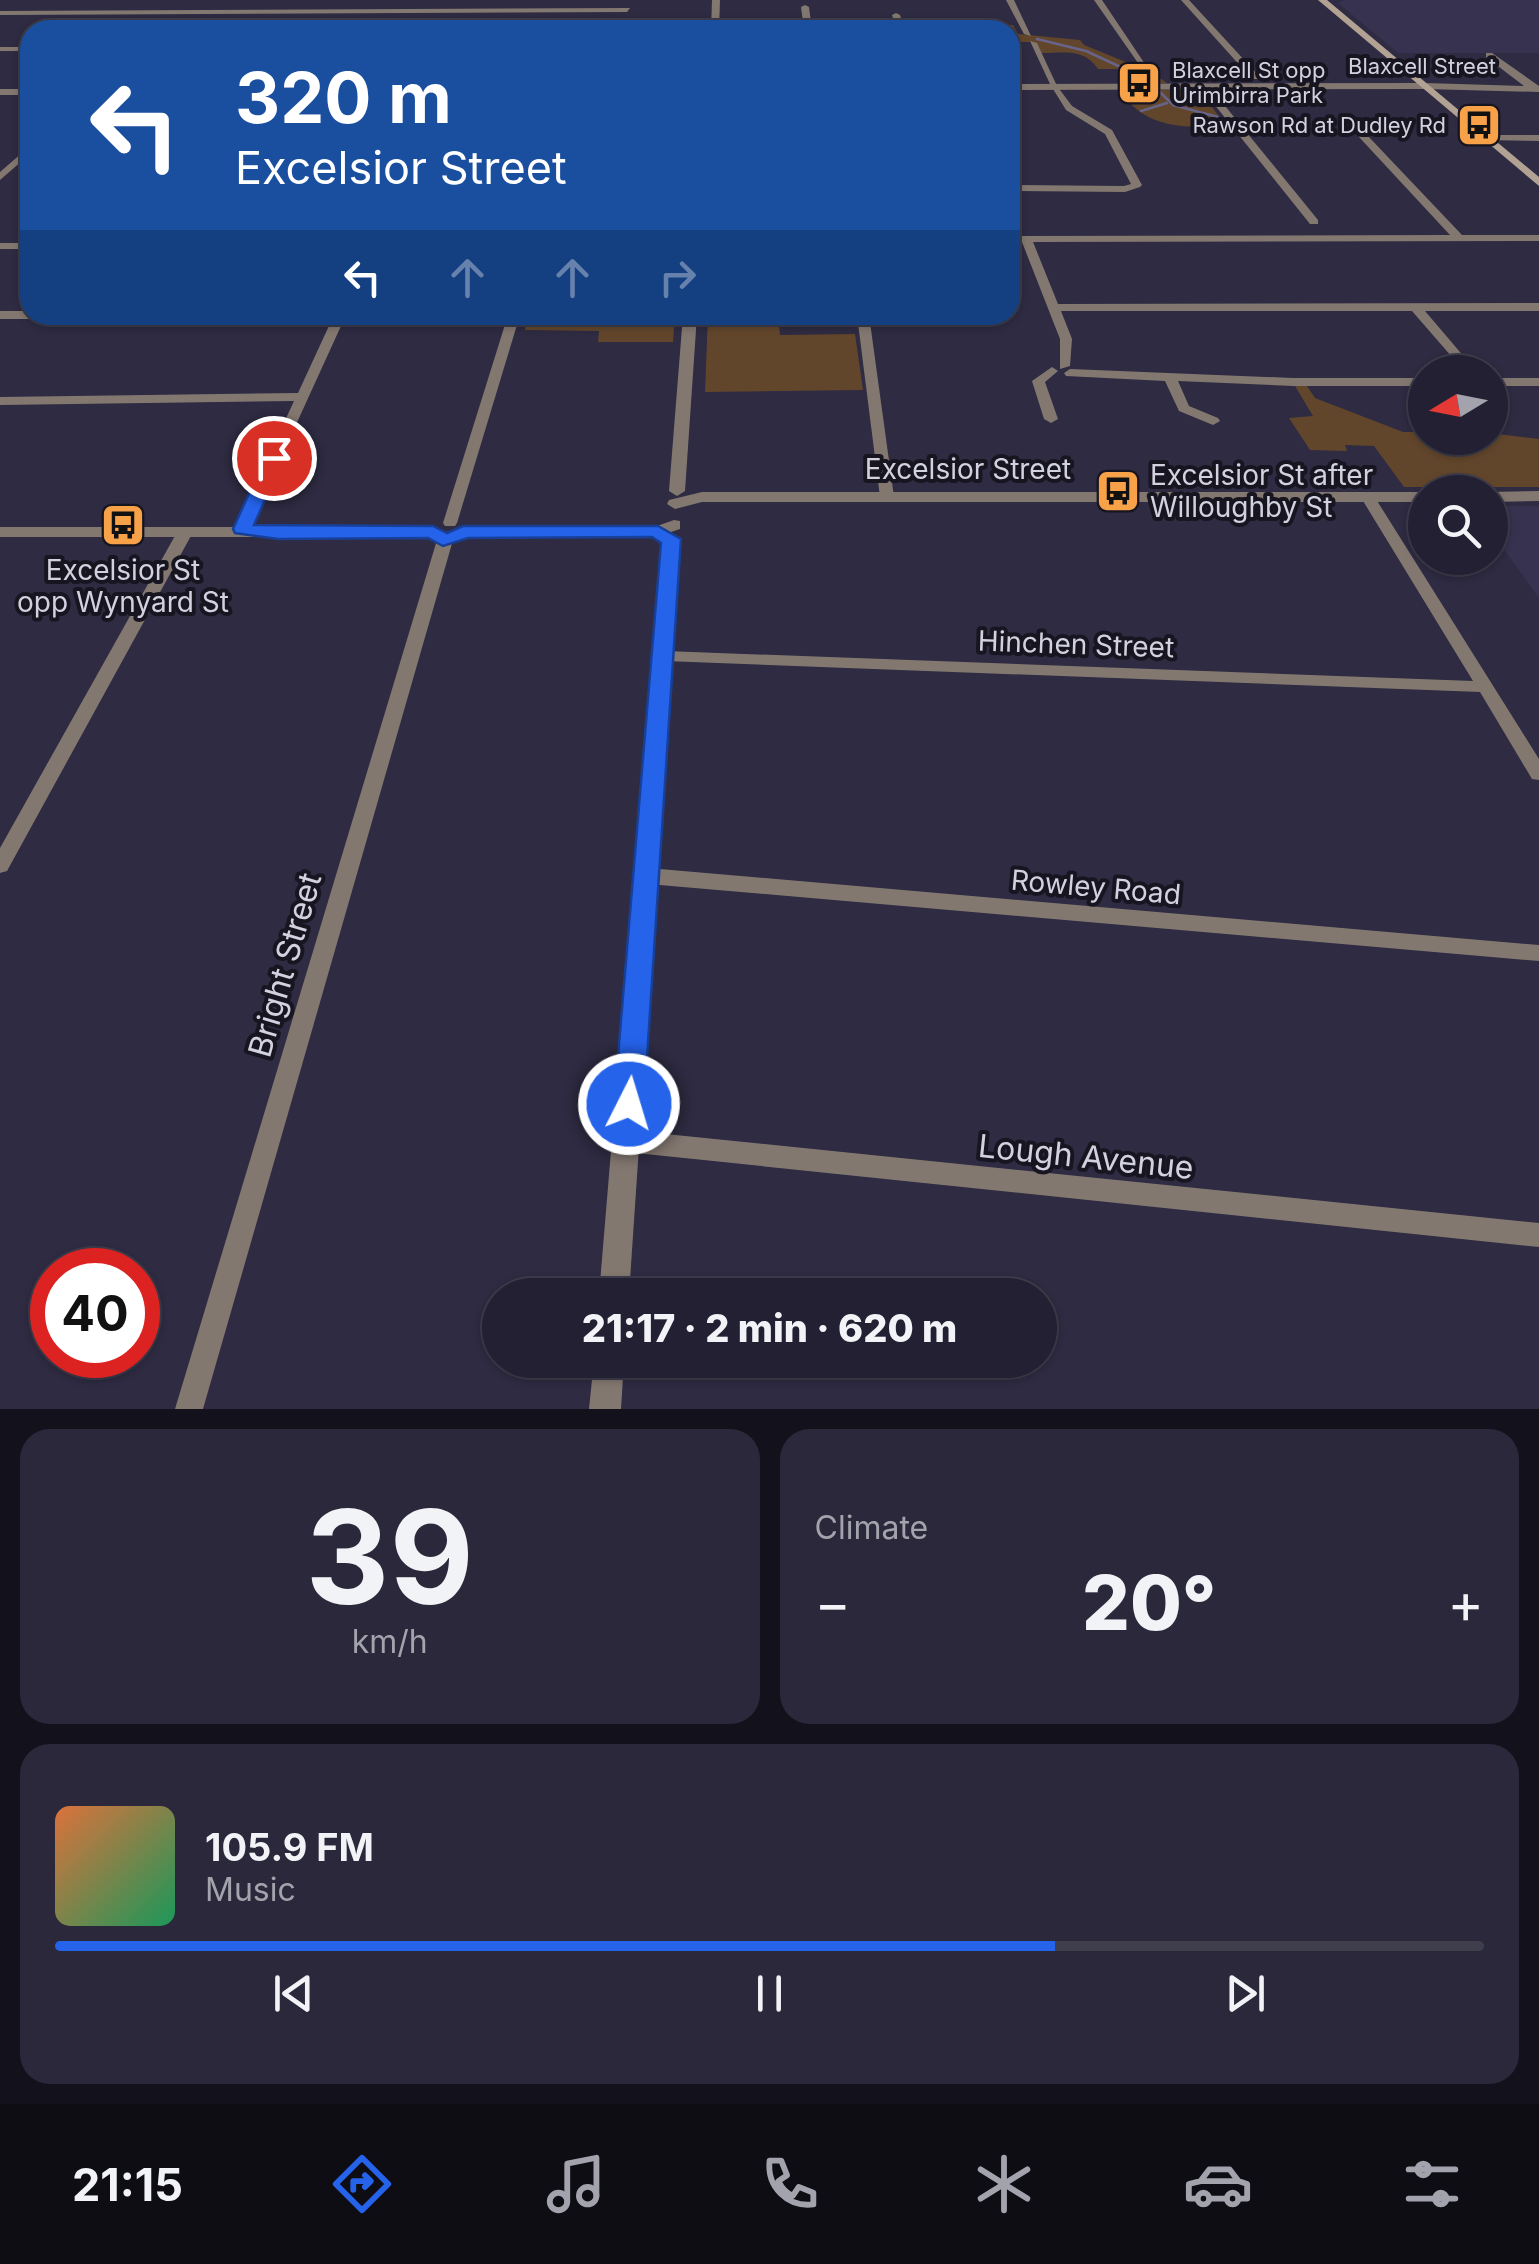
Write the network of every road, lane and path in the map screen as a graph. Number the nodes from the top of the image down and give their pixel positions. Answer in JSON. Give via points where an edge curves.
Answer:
{"nodes":[{"id":1,"x":257,"y":0,"type":"edge"},
{"id":2,"x":1010,"y":0,"type":"edge"},
{"id":3,"x":1098,"y":0,"type":"edge"},
{"id":4,"x":1186,"y":0,"type":"edge"},
{"id":5,"x":1328,"y":3,"type":"edge"},
{"id":6,"x":627,"y":10,"type":"edge"},
{"id":7,"x":246,"y":11,"type":"junction"},
{"id":8,"x":0,"y":14,"type":"edge"},
{"id":9,"x":239,"y":20,"type":"edge"},
{"id":10,"x":1489,"y":55,"type":"dead end"},
{"id":11,"x":1148,"y":71,"type":"dead end"},
{"id":12,"x":1255,"y":77,"type":"dead end"},
{"id":13,"x":1206,"y":86,"type":"junction"},
{"id":14,"x":1424,"y":86,"type":"junction"},
{"id":15,"x":1020,"y":87,"type":"edge"},
{"id":16,"x":1056,"y":87,"type":"junction"},
{"id":17,"x":1535,"y":88,"type":"edge"},
{"id":18,"x":1363,"y":131,"type":"dead end"},
{"id":19,"x":1486,"y":138,"type":"junction"},
{"id":20,"x":1539,"y":138,"type":"edge"},
{"id":21,"x":20,"y":159,"type":"edge"},
{"id":22,"x":0,"y":178,"type":"edge"},
{"id":23,"x":1539,"y":183,"type":"edge"},
{"id":24,"x":1020,"y":188,"type":"edge"},
{"id":25,"x":1314,"y":222,"type":"dead end"},
{"id":26,"x":1460,"y":238,"type":"junction"},
{"id":27,"x":1539,"y":238,"type":"edge"},
{"id":28,"x":1020,"y":239,"type":"edge"},
{"id":29,"x":1026,"y":239,"type":"junction"},
{"id":30,"x":1539,"y":307,"type":"edge"},
{"id":31,"x":1053,"y":308,"type":"junction"},
{"id":32,"x":1416,"y":308,"type":"junction"},
{"id":33,"x":335,"y":325,"type":"edge"},
{"id":34,"x":511,"y":325,"type":"edge"},
{"id":35,"x":690,"y":325,"type":"edge"},
{"id":36,"x":864,"y":325,"type":"edge"},
{"id":37,"x":1456,"y":355,"type":"edge"},
{"id":38,"x":1062,"y":370,"type":"junction"},
{"id":39,"x":1170,"y":378,"type":"junction"},
{"id":40,"x":1408,"y":382,"type":"edge"},
{"id":41,"x":1508,"y":382,"type":"edge"},
{"id":42,"x":1539,"y":382,"type":"edge"},
{"id":43,"x":302,"y":397,"type":"junction"},
{"id":44,"x":0,"y":401,"type":"edge"},
{"id":45,"x":1051,"y":419,"type":"dead end"},
{"id":46,"x":1212,"y":422,"type":"dead end"},
{"id":47,"x":1367,"y":496,"type":"junction"},
{"id":48,"x":1408,"y":496,"type":"edge"},
{"id":49,"x":1508,"y":496,"type":"edge"},
{"id":50,"x":1539,"y":496,"type":"edge"},
{"id":51,"x":681,"y":497,"type":"junction"},
{"id":52,"x":887,"y":497,"type":"junction"},
{"id":53,"x":242,"y":529,"type":"junction"},
{"id":54,"x":0,"y":532,"type":"edge"},
{"id":55,"x":448,"y":532,"type":"junction"},
{"id":56,"x":668,"y":532,"type":"junction"},
{"id":57,"x":184,"y":534,"type":"junction"},
{"id":58,"x":665,"y":656,"type":"junction"},
{"id":59,"x":1485,"y":687,"type":"junction"},
{"id":60,"x":1539,"y":774,"type":"edge"},
{"id":61,"x":0,"y":866,"type":"edge"},
{"id":62,"x":648,"y":876,"type":"junction"},
{"id":63,"x":1539,"y":953,"type":"edge"},
{"id":64,"x":626,"y":1142,"type":"junction"},
{"id":65,"x":1539,"y":1235,"type":"edge"},
{"id":66,"x":615,"y":1278,"type":"edge"},
{"id":67,"x":608,"y":1378,"type":"edge"},
{"id":68,"x":189,"y":1409,"type":"edge"},
{"id":69,"x":605,"y":1409,"type":"edge"}],
"edges":[{"from":1,"to":7,"type":"street"},
{"from":2,"to":16,"type":"street"},
{"from":3,"to":11,"type":"street"},
{"from":4,"to":12,"type":"street"},
{"from":5,"to":14,"type":"main road"},
{"from":6,"to":7,"type":"street"},
{"from":7,"to":8,"type":"street"},
{"from":7,"to":9,"type":"street"},
{"from":10,"to":17,"type":"street"},
{"from":13,"to":14,"type":"street","name":"Blaxcell Street"},
{"from":13,"to":16,"type":"street","name":"Blaxcell Street"},
{"from":13,"to":25,"type":"street"},
{"from":14,"to":17,"type":"street","name":"Blaxcell Street"},
{"from":14,"to":19,"type":"main road"},
{"from":15,"to":16,"type":"street","name":"Blaxcell Street"},
{"from":16,"to":24,"type":"street","via":[[1069,108],[1109,132],[1138,184]]},
{"from":18,"to":26,"type":"street"},
{"from":19,"to":20,"type":"street"},
{"from":19,"to":23,"type":"main road"},
{"from":21,"to":22,"type":"street"},
{"from":26,"to":27,"type":"street"},
{"from":26,"to":29,"type":"street"},
{"from":28,"to":29,"type":"street"},
{"from":29,"to":31,"type":"street"},
{"from":30,"to":32,"type":"street"},
{"from":31,"to":32,"type":"street"},
{"from":31,"to":38,"type":"street","via":[[1067,342]]},
{"from":32,"to":37,"type":"street"},
{"from":33,"to":43,"type":"street"},
{"from":34,"to":55,"type":"street","name":"Bright Street"},
{"from":35,"to":51,"type":"street"},
{"from":36,"to":52,"type":"street"},
{"from":38,"to":39,"type":"street"},
{"from":38,"to":45,"type":"street","via":[[1038,381]]},
{"from":39,"to":40,"type":"street"},
{"from":39,"to":46,"type":"street","via":[[1184,408]]},
{"from":41,"to":42,"type":"street"},
{"from":43,"to":44,"type":"street"},
{"from":43,"to":53,"type":"street"},
{"from":47,"to":48,"type":"street","name":"Excelsior Street"},
{"from":47,"to":52,"type":"street","name":"Excelsior Street"},
{"from":47,"to":59,"type":"street"},
{"from":49,"to":50,"type":"street"},
{"from":51,"to":52,"type":"street","name":"Excelsior Street"},
{"from":51,"to":56,"type":"street"},
{"from":53,"to":55,"type":"street"},
{"from":53,"to":57,"type":"street"},
{"from":54,"to":57,"type":"street"},
{"from":55,"to":56,"type":"street"},
{"from":55,"to":68,"type":"street","name":"Bright Street"},
{"from":56,"to":58,"type":"street"},
{"from":57,"to":61,"type":"street"},
{"from":58,"to":59,"type":"street","name":"Hinchen Street"},
{"from":58,"to":62,"type":"street"},
{"from":59,"to":60,"type":"street"},
{"from":62,"to":63,"type":"street","name":"Rowley Road"},
{"from":62,"to":64,"type":"street"},
{"from":64,"to":65,"type":"street","name":"Lough Avenue"},
{"from":64,"to":66,"type":"street"},
{"from":67,"to":69,"type":"street"}]}
